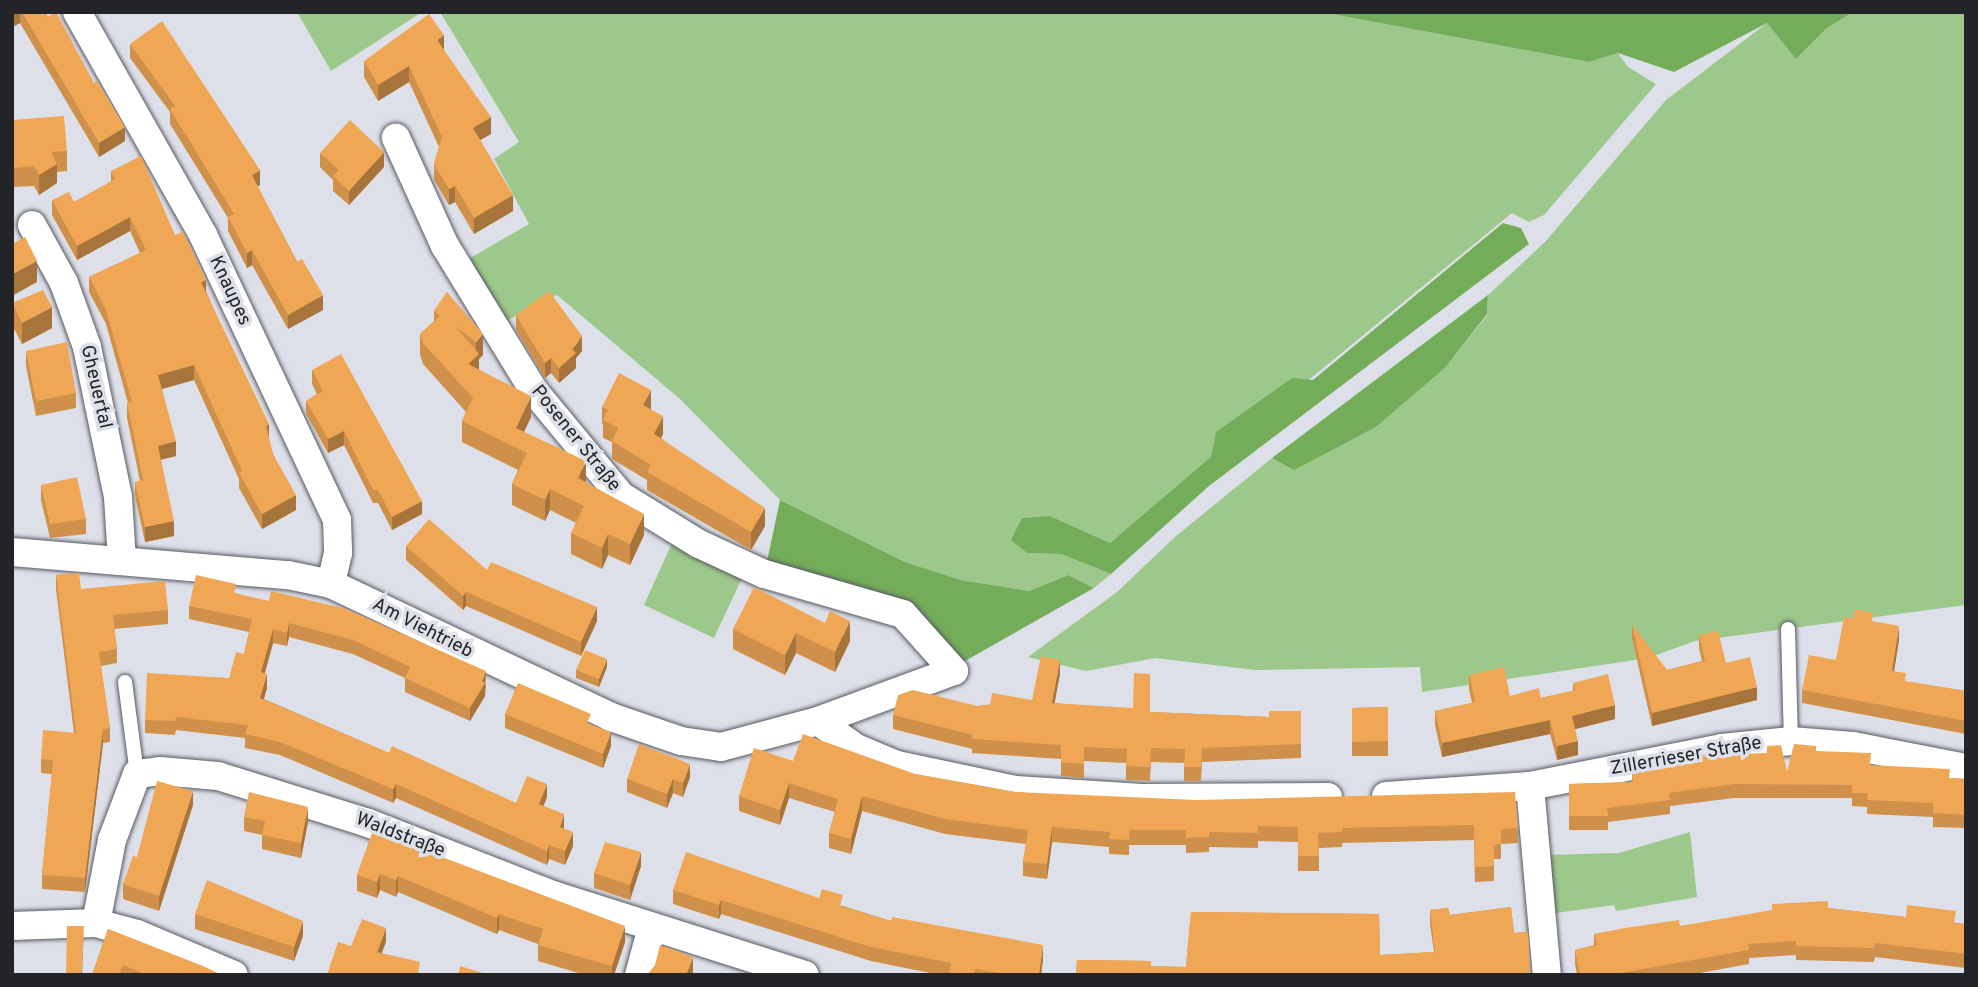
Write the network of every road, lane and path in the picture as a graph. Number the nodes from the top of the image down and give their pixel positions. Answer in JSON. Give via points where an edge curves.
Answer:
{"nodes":[{"id":1,"x":77,"y":12,"type":"edge"},
{"id":2,"x":396,"y":138,"type":"dead end"},
{"id":3,"x":32,"y":225,"type":"dead end"},
{"id":4,"x":12,"y":552,"type":"edge"},
{"id":5,"x":122,"y":561,"type":"junction"},
{"id":6,"x":331,"y":584,"type":"junction"},
{"id":7,"x":1788,"y":629,"type":"dead end"},
{"id":8,"x":125,"y":682,"type":"dead end"},
{"id":9,"x":818,"y":721,"type":"junction"},
{"id":10,"x":1791,"y":741,"type":"junction"},
{"id":11,"x":1966,"y":768,"type":"edge"},
{"id":12,"x":137,"y":774,"type":"junction"},
{"id":13,"x":1530,"y":786,"type":"junction"},
{"id":14,"x":96,"y":923,"type":"junction"},
{"id":15,"x":12,"y":926,"type":"edge"},
{"id":16,"x":652,"y":927,"type":"junction"},
{"id":17,"x":234,"y":975,"type":"edge"},
{"id":18,"x":639,"y":975,"type":"edge"},
{"id":19,"x":805,"y":975,"type":"edge"},
{"id":20,"x":1547,"y":975,"type":"edge"}],
"edges":[{"from":1,"to":6,"type":"street","name":"Knaupes","via":[[203,235],[337,520],[338,553]]},
{"from":2,"to":9,"type":"street","name":"Posener Straße","via":[[445,246],[534,391],[621,496],[699,544],[764,574],[903,614],[954,671]]},
{"from":3,"to":5,"type":"street","name":"Gheuertal","via":[[64,283],[87,347],[118,496]]},
{"from":4,"to":5,"type":"street","name":"Am Viehtrieb"},
{"from":5,"to":6,"type":"street","name":"Am Viehtrieb","via":[[288,575]]},
{"from":6,"to":9,"type":"street","name":"Am Viehtrieb","via":[[524,678],[611,717],[681,741],[721,747]]},
{"from":7,"to":10,"type":"lane"},
{"from":8,"to":12,"type":"lane"},
{"from":9,"to":13,"type":"street","name":"Zillerrieser Straße","via":[[856,748],[897,765],[1016,790],[1142,798],[1356,796]]},
{"from":10,"to":11,"type":"street","name":"Zillerrieser Straße","via":[[1853,746]]},
{"from":10,"to":13,"type":"street","name":"Zillerrieser Straße","via":[[1722,748]]},
{"from":12,"to":14,"type":"street","via":[[112,840]]},
{"from":12,"to":16,"type":"street","name":"Waldstraße","via":[[160,771],[218,776],[368,823],[554,895]]},
{"from":13,"to":20,"type":"street"},
{"from":14,"to":15,"type":"street"},
{"from":14,"to":17,"type":"street","via":[[136,934]]},
{"from":16,"to":18,"type":"street"},
{"from":16,"to":19,"type":"street","name":"Waldstraße"}]}
